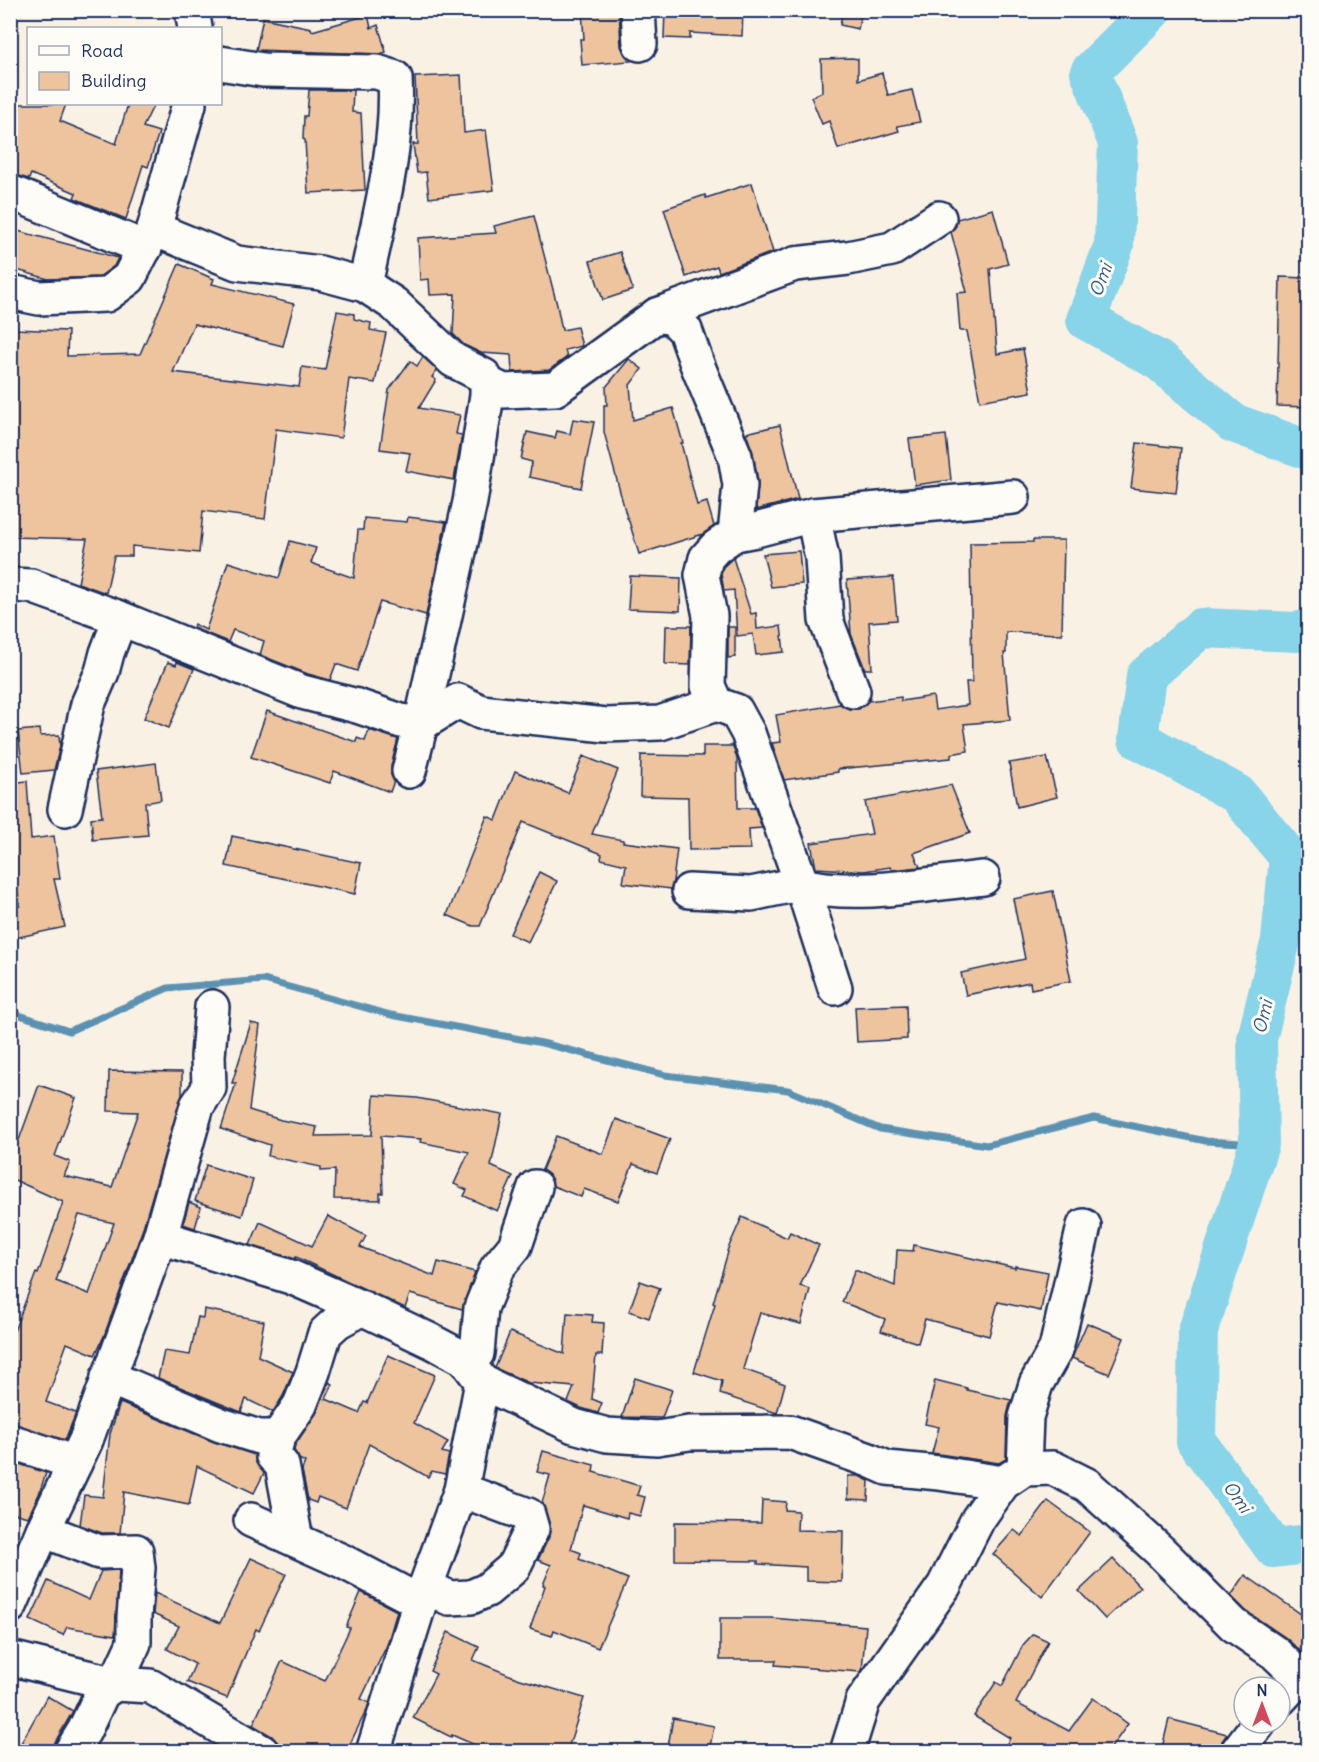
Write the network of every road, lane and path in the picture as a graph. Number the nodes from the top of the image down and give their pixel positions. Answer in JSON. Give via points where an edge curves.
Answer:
{"nodes":[{"id":1,"x":192,"y":10,"type":"edge"},
{"id":2,"x":638,"y":10,"type":"edge"},
{"id":3,"x":195,"y":27,"type":"edge"},
{"id":4,"x":640,"y":44,"type":"dead end"},
{"id":5,"x":222,"y":63,"type":"edge"},
{"id":6,"x":189,"y":105,"type":"edge"},
{"id":7,"x":10,"y":192,"type":"edge"},
{"id":8,"x":939,"y":218,"type":"dead end"},
{"id":9,"x":149,"y":238,"type":"junction"},
{"id":10,"x":365,"y":285,"type":"junction"},
{"id":11,"x":10,"y":292,"type":"edge"},
{"id":12,"x":657,"y":315,"type":"junction"},
{"id":13,"x":487,"y":383,"type":"junction"},
{"id":14,"x":1012,"y":496,"type":"dead end"},
{"id":15,"x":813,"y":515,"type":"junction"},
{"id":16,"x":735,"y":534,"type":"junction"},
{"id":17,"x":10,"y":585,"type":"edge"},
{"id":18,"x":117,"y":617,"type":"junction"},
{"id":19,"x":853,"y":691,"type":"dead end"},
{"id":20,"x":716,"y":704,"type":"junction"},
{"id":21,"x":421,"y":724,"type":"junction"},
{"id":22,"x":409,"y":771,"type":"dead end"},
{"id":23,"x":65,"y":808,"type":"dead end"},
{"id":24,"x":982,"y":878,"type":"dead end"},
{"id":25,"x":802,"y":885,"type":"junction"},
{"id":26,"x":689,"y":891,"type":"dead end"},
{"id":27,"x":835,"y":988,"type":"dead end"},
{"id":28,"x":212,"y":1007,"type":"dead end"},
{"id":29,"x":535,"y":1187,"type":"dead end"},
{"id":30,"x":1084,"y":1226,"type":"dead end"},
{"id":31,"x":160,"y":1237,"type":"junction"},
{"id":32,"x":362,"y":1308,"type":"junction"},
{"id":33,"x":473,"y":1371,"type":"junction"},
{"id":34,"x":108,"y":1377,"type":"junction"},
{"id":35,"x":278,"y":1437,"type":"junction"},
{"id":36,"x":10,"y":1441,"type":"edge"},
{"id":37,"x":75,"y":1463,"type":"junction"},
{"id":38,"x":1014,"y":1476,"type":"junction"},
{"id":39,"x":461,"y":1490,"type":"junction"},
{"id":40,"x":251,"y":1520,"type":"dead end"},
{"id":41,"x":43,"y":1530,"type":"junction"},
{"id":42,"x":296,"y":1540,"type":"junction"},
{"id":43,"x":423,"y":1594,"type":"junction"},
{"id":44,"x":10,"y":1606,"type":"edge"},
{"id":45,"x":10,"y":1658,"type":"edge"},
{"id":46,"x":115,"y":1684,"type":"junction"},
{"id":47,"x":1299,"y":1684,"type":"edge"},
{"id":48,"x":1250,"y":1735,"type":"edge"},
{"id":49,"x":71,"y":1752,"type":"edge"},
{"id":50,"x":262,"y":1752,"type":"edge"},
{"id":51,"x":373,"y":1752,"type":"edge"},
{"id":52,"x":847,"y":1752,"type":"edge"},
{"id":53,"x":1237,"y":1752,"type":"edge"}],
"edges":[{"from":1,"to":3,"type":"street"},
{"from":2,"to":4,"type":"street"},
{"from":5,"to":10,"type":"street","via":[[262,70],[377,72],[395,78],[392,153]]},
{"from":6,"to":9,"type":"street"},
{"from":7,"to":9,"type":"street"},
{"from":8,"to":12,"type":"street","via":[[892,249],[795,264]]},
{"from":9,"to":10,"type":"street","via":[[237,263],[320,273]]},
{"from":9,"to":11,"type":"street","via":[[129,278],[106,295],[39,298]]},
{"from":10,"to":13,"type":"street","via":[[394,304],[453,360],[484,376]]},
{"from":12,"to":13,"type":"street","via":[[555,389],[503,391]]},
{"from":12,"to":16,"type":"street","via":[[673,318],[685,330],[735,456],[740,485]]},
{"from":13,"to":21,"type":"street","via":[[470,502]]},
{"from":14,"to":15,"type":"street"},
{"from":15,"to":16,"type":"street"},
{"from":15,"to":19,"type":"street","via":[[822,558],[826,620]]},
{"from":16,"to":20,"type":"street","via":[[706,558],[702,575],[710,616],[708,687]]},
{"from":17,"to":18,"type":"street","via":[[32,586]]},
{"from":18,"to":21,"type":"street","via":[[302,692]]},
{"from":18,"to":23,"type":"street","via":[[102,672],[88,704]]},
{"from":20,"to":21,"type":"street","via":[[660,723],[606,725],[481,712],[458,701]]},
{"from":20,"to":25,"type":"street","via":[[736,711],[748,733]]},
{"from":21,"to":22,"type":"street"},
{"from":24,"to":25,"type":"street","via":[[861,891]]},
{"from":25,"to":26,"type":"street","via":[[752,894]]},
{"from":25,"to":27,"type":"street"},
{"from":28,"to":31,"type":"street","via":[[209,1088],[197,1106]]},
{"from":29,"to":33,"type":"street","via":[[515,1246],[497,1268],[482,1308]]},
{"from":30,"to":38,"type":"street","via":[[1056,1350],[1036,1384]]},
{"from":31,"to":32,"type":"street","via":[[291,1277]]},
{"from":31,"to":34,"type":"street"},
{"from":32,"to":33,"type":"street","via":[[431,1341]]},
{"from":32,"to":35,"type":"street","via":[[325,1333],[300,1405]]},
{"from":33,"to":38,"type":"street","via":[[574,1426],[607,1435],[657,1438],[689,1433],[790,1432],[887,1468]]},
{"from":33,"to":39,"type":"street"},
{"from":34,"to":35,"type":"street","via":[[221,1425],[259,1437]]},
{"from":34,"to":37,"type":"street"},
{"from":35,"to":42,"type":"street","via":[[273,1456],[282,1465]]},
{"from":36,"to":37,"type":"street"},
{"from":37,"to":41,"type":"street"},
{"from":38,"to":47,"type":"street","via":[[1053,1468],[1087,1485],[1234,1625],[1275,1653]]},
{"from":38,"to":52,"type":"street","via":[[978,1519],[944,1586],[863,1701]]},
{"from":39,"to":43,"type":"street"},
{"from":39,"to":43,"type":"street","via":[[528,1515],[532,1529],[513,1568],[487,1590],[471,1597]]},
{"from":40,"to":42,"type":"street"},
{"from":41,"to":44,"type":"street"},
{"from":41,"to":46,"type":"street","via":[[99,1552],[136,1551],[134,1642]]},
{"from":42,"to":43,"type":"street"},
{"from":43,"to":51,"type":"street"},
{"from":45,"to":46,"type":"street"},
{"from":46,"to":49,"type":"street","via":[[102,1693]]},
{"from":46,"to":50,"type":"street","via":[[150,1686]]},
{"from":48,"to":53,"type":"street"}]}
